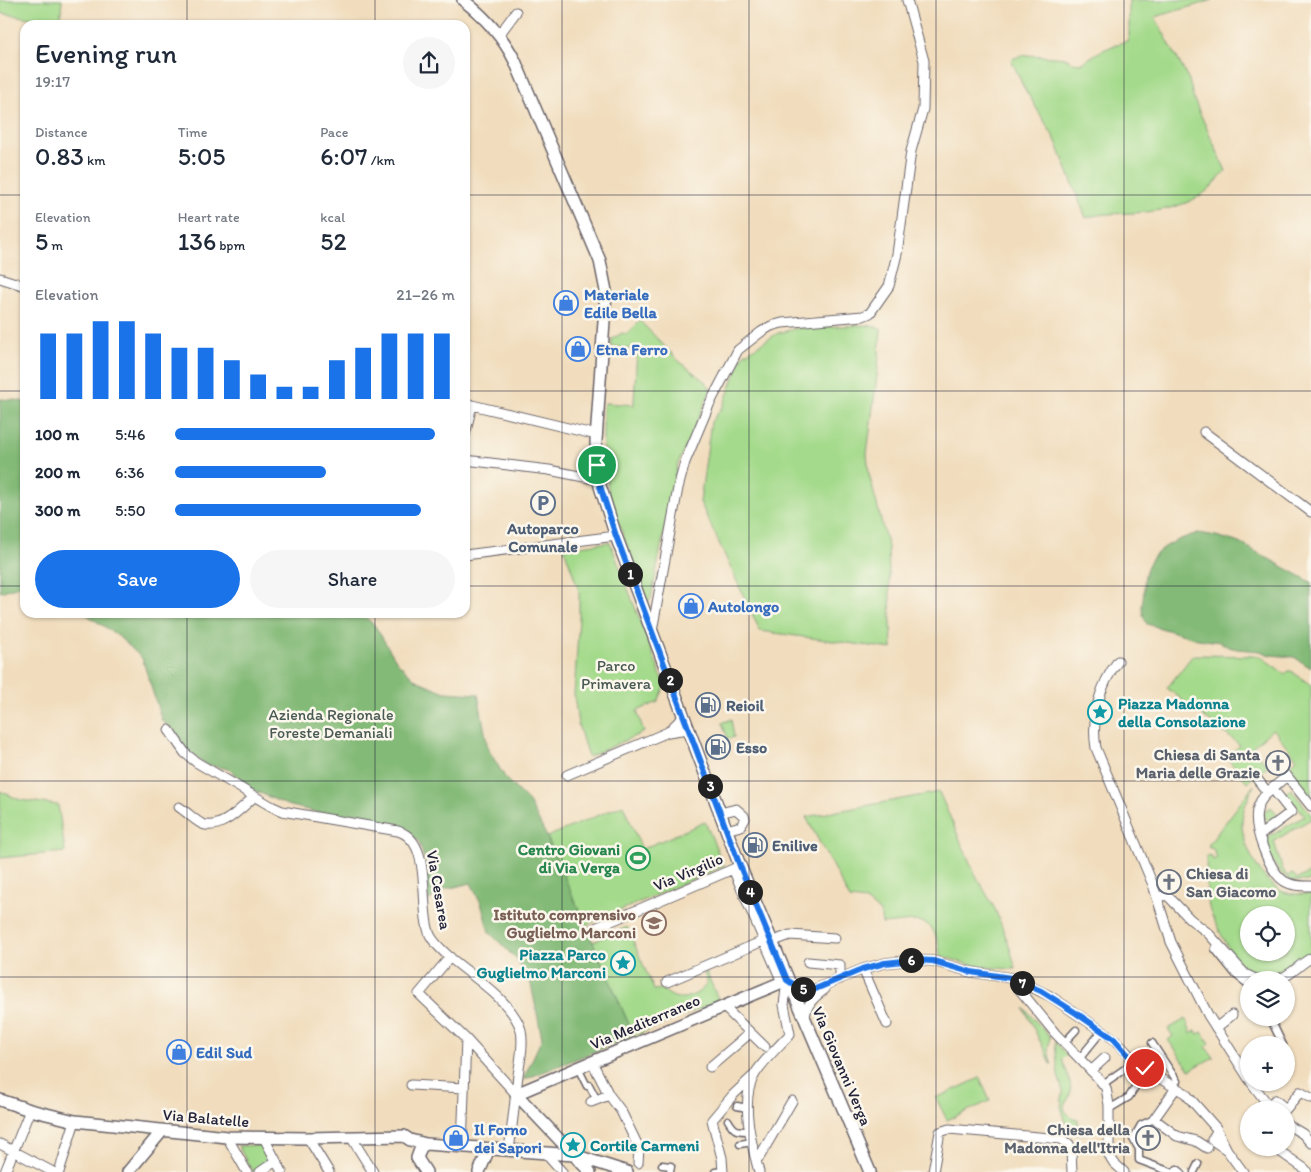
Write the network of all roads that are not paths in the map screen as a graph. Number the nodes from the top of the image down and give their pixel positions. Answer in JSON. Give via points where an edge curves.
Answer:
{"nodes":[{"id":1,"x":463,"y":0,"type":"edge"},
{"id":2,"x":907,"y":0,"type":"edge"},
{"id":3,"x":516,"y":12,"type":"dead end"},
{"id":4,"x":499,"y":35,"type":"junction"},
{"id":5,"x":0,"y":278,"type":"edge"},
{"id":6,"x":20,"y":284,"type":"edge"},
{"id":7,"x":470,"y":403,"type":"edge"},
{"id":8,"x":1204,"y":432,"type":"dead end"},
{"id":9,"x":596,"y":435,"type":"junction"},
{"id":10,"x":470,"y":461,"type":"edge"},
{"id":11,"x":599,"y":480,"type":"junction"},
{"id":12,"x":1311,"y":512,"type":"edge"},
{"id":13,"x":616,"y":536,"type":"junction"},
{"id":14,"x":470,"y":554,"type":"edge"},
{"id":15,"x":652,"y":631,"type":"junction"},
{"id":16,"x":1118,"y":661,"type":"dead end"},
{"id":17,"x":684,"y":717,"type":"junction"},
{"id":18,"x":688,"y":729,"type":"junction"},
{"id":19,"x":170,"y":730,"type":"dead end"},
{"id":20,"x":668,"y":732,"type":"junction"},
{"id":21,"x":567,"y":775,"type":"dead end"},
{"id":22,"x":1257,"y":779,"type":"dead end"},
{"id":23,"x":1270,"y":790,"type":"junction"},
{"id":24,"x":254,"y":797,"type":"junction"},
{"id":25,"x":1311,"y":806,"type":"edge"},
{"id":26,"x":179,"y":807,"type":"dead end"},
{"id":27,"x":720,"y":813,"type":"junction"},
{"id":28,"x":726,"y":830,"type":"junction"},
{"id":29,"x":1260,"y":835,"type":"junction"},
{"id":30,"x":736,"y":868,"type":"junction"},
{"id":31,"x":1311,"y":886,"type":"edge"},
{"id":32,"x":1158,"y":897,"type":"junction"},
{"id":33,"x":593,"y":929,"type":"dead end"},
{"id":34,"x":835,"y":938,"type":"dead end"},
{"id":35,"x":767,"y":942,"type":"junction"},
{"id":36,"x":1217,"y":942,"type":"junction"},
{"id":37,"x":450,"y":957,"type":"junction"},
{"id":38,"x":1311,"y":958,"type":"edge"},
{"id":39,"x":808,"y":962,"type":"dead end"},
{"id":40,"x":863,"y":969,"type":"junction"},
{"id":41,"x":1242,"y":971,"type":"edge"},
{"id":42,"x":1293,"y":971,"type":"edge"},
{"id":43,"x":1011,"y":978,"type":"junction"},
{"id":44,"x":1240,"y":978,"type":"edge"},
{"id":45,"x":840,"y":979,"type":"junction"},
{"id":46,"x":784,"y":981,"type":"junction"},
{"id":47,"x":667,"y":982,"type":"dead end"},
{"id":48,"x":831,"y":984,"type":"junction"},
{"id":49,"x":1041,"y":991,"type":"junction"},
{"id":50,"x":1031,"y":1003,"type":"junction"},
{"id":51,"x":724,"y":1007,"type":"junction"},
{"id":52,"x":1232,"y":1015,"type":"dead end"},
{"id":53,"x":805,"y":1021,"type":"junction"},
{"id":54,"x":887,"y":1024,"type":"dead end"},
{"id":55,"x":1216,"y":1028,"type":"junction"},
{"id":56,"x":1076,"y":1030,"type":"dead end"},
{"id":57,"x":1102,"y":1031,"type":"junction"},
{"id":58,"x":750,"y":1033,"type":"junction"},
{"id":59,"x":466,"y":1039,"type":"junction"},
{"id":60,"x":1064,"y":1043,"type":"junction"},
{"id":61,"x":1152,"y":1043,"type":"dead end"},
{"id":62,"x":766,"y":1048,"type":"dead end"},
{"id":63,"x":1105,"y":1058,"type":"dead end"},
{"id":64,"x":1078,"y":1059,"type":"junction"},
{"id":65,"x":1133,"y":1059,"type":"junction"},
{"id":66,"x":592,"y":1062,"type":"junction"},
{"id":67,"x":1240,"y":1065,"type":"edge"},
{"id":68,"x":710,"y":1067,"type":"dead end"},
{"id":69,"x":578,"y":1068,"type":"junction"},
{"id":70,"x":1090,"y":1071,"type":"junction"},
{"id":71,"x":755,"y":1074,"type":"junction"},
{"id":72,"x":1140,"y":1079,"type":"dead end"},
{"id":73,"x":1103,"y":1084,"type":"junction"},
{"id":74,"x":411,"y":1085,"type":"dead end"},
{"id":75,"x":1175,"y":1085,"type":"junction"},
{"id":76,"x":464,"y":1088,"type":"junction"},
{"id":77,"x":516,"y":1094,"type":"junction"},
{"id":78,"x":609,"y":1094,"type":"junction"},
{"id":79,"x":1311,"y":1098,"type":"edge"},
{"id":80,"x":0,"y":1100,"type":"edge"},
{"id":81,"x":594,"y":1101,"type":"joint"},
{"id":82,"x":792,"y":1101,"type":"dead end"},
{"id":83,"x":1293,"y":1101,"type":"edge"},
{"id":84,"x":737,"y":1106,"type":"dead end"},
{"id":85,"x":747,"y":1108,"type":"junction"},
{"id":86,"x":30,"y":1110,"type":"junction"},
{"id":87,"x":1109,"y":1110,"type":"junction"},
{"id":88,"x":1156,"y":1116,"type":"junction"},
{"id":89,"x":728,"y":1120,"type":"dead end"},
{"id":90,"x":75,"y":1121,"type":"junction"},
{"id":91,"x":1295,"y":1129,"type":"edge"},
{"id":92,"x":162,"y":1131,"type":"junction"},
{"id":93,"x":750,"y":1131,"type":"junction"},
{"id":94,"x":351,"y":1136,"type":"junction"},
{"id":95,"x":227,"y":1137,"type":"junction"},
{"id":96,"x":264,"y":1138,"type":"junction"},
{"id":97,"x":308,"y":1138,"type":"junction"},
{"id":98,"x":410,"y":1140,"type":"junction"},
{"id":99,"x":752,"y":1142,"type":"junction"},
{"id":100,"x":1311,"y":1142,"type":"edge"},
{"id":101,"x":0,"y":1144,"type":"edge"},
{"id":102,"x":426,"y":1144,"type":"junction"},
{"id":103,"x":462,"y":1144,"type":"junction"},
{"id":104,"x":740,"y":1144,"type":"dead end"},
{"id":105,"x":1207,"y":1148,"type":"dead end"},
{"id":106,"x":499,"y":1150,"type":"junction"},
{"id":107,"x":13,"y":1151,"type":"junction"},
{"id":108,"x":545,"y":1153,"type":"junction"},
{"id":109,"x":574,"y":1155,"type":"junction"},
{"id":110,"x":1286,"y":1156,"type":"edge"},
{"id":111,"x":418,"y":1158,"type":"junction"},
{"id":112,"x":756,"y":1160,"type":"junction"},
{"id":113,"x":276,"y":1161,"type":"junction"},
{"id":114,"x":638,"y":1163,"type":"dead end"},
{"id":115,"x":1198,"y":1164,"type":"dead end"},
{"id":116,"x":662,"y":1165,"type":"dead end"},
{"id":117,"x":5,"y":1172,"type":"edge"},
{"id":118,"x":53,"y":1172,"type":"edge"},
{"id":119,"x":59,"y":1172,"type":"edge"},
{"id":120,"x":128,"y":1172,"type":"edge"},
{"id":121,"x":247,"y":1172,"type":"edge"},
{"id":122,"x":260,"y":1172,"type":"edge"},
{"id":123,"x":282,"y":1172,"type":"edge"},
{"id":124,"x":329,"y":1172,"type":"edge"},
{"id":125,"x":372,"y":1172,"type":"edge"},
{"id":126,"x":426,"y":1172,"type":"edge"},
{"id":127,"x":479,"y":1172,"type":"edge"},
{"id":128,"x":562,"y":1172,"type":"edge"},
{"id":129,"x":590,"y":1172,"type":"edge"},
{"id":130,"x":627,"y":1172,"type":"edge"},
{"id":131,"x":670,"y":1172,"type":"edge"},
{"id":132,"x":720,"y":1172,"type":"edge"},
{"id":133,"x":759,"y":1172,"type":"edge"},
{"id":134,"x":870,"y":1172,"type":"edge"},
{"id":135,"x":933,"y":1172,"type":"edge"},
{"id":136,"x":1072,"y":1172,"type":"edge"},
{"id":137,"x":1124,"y":1172,"type":"edge"},
{"id":138,"x":1171,"y":1172,"type":"edge"},
{"id":139,"x":1175,"y":1172,"type":"edge"},
{"id":140,"x":1181,"y":1172,"type":"edge"},
{"id":141,"x":1194,"y":1172,"type":"edge"},
{"id":142,"x":1243,"y":1172,"type":"edge"},
{"id":143,"x":1307,"y":1172,"type":"edge"}],
"edges":[{"from":1,"to":4,"type":"street","name":"Via Giovanni Verga"},
{"from":2,"to":15,"type":"street","via":[[924,61],[923,109],[911,151],[897,254],[889,286],[870,313],[863,316],[782,323],[761,332],[738,350],[709,405],[685,462]]},
{"from":3,"to":4,"type":"street"},
{"from":4,"to":9,"type":"street","name":"Via Giovanni Verga","via":[[515,62],[600,260],[606,291]]},
{"from":5,"to":6,"type":"street"},
{"from":7,"to":9,"type":"street"},
{"from":8,"to":12,"type":"street"},
{"from":9,"to":11,"type":"street","name":"Via Giovanni Verga"},
{"from":10,"to":11,"type":"street"},
{"from":11,"to":13,"type":"street","name":"Via Giovanni Verga"},
{"from":13,"to":14,"type":"street"},
{"from":13,"to":15,"type":"street","name":"Via Giovanni Verga"},
{"from":15,"to":17,"type":"street","name":"Via Giovanni Verga"},
{"from":16,"to":32,"type":"street","via":[[1107,676],[1099,698],[1093,731],[1096,748]]},
{"from":17,"to":18,"type":"street","name":"Via Giovanni Verga"},
{"from":17,"to":20,"type":"street"},
{"from":18,"to":20,"type":"street"},
{"from":18,"to":27,"type":"street","name":"Via Giovanni Verga"},
{"from":19,"to":24,"type":"street","name":"Via Cesarea","via":[[185,753],[196,762]]},
{"from":20,"to":21,"type":"street"},
{"from":22,"to":23,"type":"street"},
{"from":23,"to":25,"type":"street","via":[[1287,776]]},
{"from":23,"to":29,"type":"street","via":[[1258,807],[1256,822]]},
{"from":23,"to":29,"type":"street","via":[[1291,812]]},
{"from":24,"to":26,"type":"street","via":[[214,825],[202,824]]},
{"from":24,"to":37,"type":"street","name":"Via Cesarea","via":[[282,810],[388,829],[407,836],[416,846],[421,861],[423,900],[430,934]]},
{"from":27,"to":28,"type":"street","name":"Via Giovanni Verga"},
{"from":27,"to":28,"type":"street","via":[[736,809],[744,816],[741,826]]},
{"from":28,"to":30,"type":"street","name":"Via Giovanni Verga"},
{"from":29,"to":31,"type":"street","via":[[1266,856],[1279,877],[1293,884]]},
{"from":30,"to":33,"type":"street","name":"Via Virgilio"},
{"from":30,"to":35,"type":"street","name":"Via Giovanni Verga"},
{"from":32,"to":36,"type":"street","via":[[1167,895]]},
{"from":32,"to":55,"type":"street","via":[[1171,942]]},
{"from":34,"to":35,"type":"street","via":[[790,935]]},
{"from":35,"to":46,"type":"street","name":"Via Giovanni Verga"},
{"from":35,"to":47,"type":"street"},
{"from":36,"to":41,"type":"street"},
{"from":36,"to":44,"type":"street","via":[[1214,949]]},
{"from":37,"to":59,"type":"street","via":[[419,994]]},
{"from":37,"to":77,"type":"street","name":"Via Cesarea","via":[[509,1007],[515,1016],[522,1039]]},
{"from":38,"to":42,"type":"street"},
{"from":39,"to":45,"type":"street","via":[[840,965]]},
{"from":40,"to":43,"type":"street","via":[[885,963],[933,961],[971,972]]},
{"from":40,"to":45,"type":"street"},
{"from":40,"to":54,"type":"street"},
{"from":43,"to":49,"type":"street"},
{"from":43,"to":50,"type":"street"},
{"from":45,"to":48,"type":"street"},
{"from":46,"to":48,"type":"street","via":[[813,990]]},
{"from":46,"to":51,"type":"street","name":"Via Mediterraneo"},
{"from":46,"to":53,"type":"street","name":"Via Giovanni Verga"},
{"from":46,"to":71,"type":"street","via":[[784,1006],[790,1034]]},
{"from":48,"to":53,"type":"street","via":[[810,1002]]},
{"from":49,"to":50,"type":"street"},
{"from":49,"to":57,"type":"street"},
{"from":50,"to":60,"type":"street"},
{"from":51,"to":58,"type":"street"},
{"from":51,"to":66,"type":"street","name":"Via Mediterraneo"},
{"from":52,"to":55,"type":"street"},
{"from":53,"to":134,"type":"street","name":"Via Giovanni Verga"},
{"from":55,"to":67,"type":"street"},
{"from":56,"to":60,"type":"street"},
{"from":57,"to":64,"type":"street"},
{"from":57,"to":65,"type":"street"},
{"from":58,"to":62,"type":"street"},
{"from":58,"to":68,"type":"street"},
{"from":59,"to":76,"type":"street"},
{"from":59,"to":77,"type":"street"},
{"from":60,"to":64,"type":"street"},
{"from":61,"to":75,"type":"street"},
{"from":63,"to":70,"type":"street"},
{"from":64,"to":70,"type":"street"},
{"from":65,"to":73,"type":"street"},
{"from":65,"to":75,"type":"street"},
{"from":66,"to":69,"type":"street","name":"Via Mediterraneo"},
{"from":66,"to":78,"type":"street"},
{"from":69,"to":77,"type":"street","name":"Via Mediterraneo"},
{"from":69,"to":81,"type":"street"},
{"from":70,"to":73,"type":"street"},
{"from":71,"to":85,"type":"street"},
{"from":71,"to":132,"type":"street","via":[[712,1120],[722,1158]]},
{"from":72,"to":87,"type":"street","via":[[1129,1097]]},
{"from":73,"to":87,"type":"street"},
{"from":74,"to":76,"type":"street"},
{"from":75,"to":88,"type":"street"},
{"from":75,"to":142,"type":"street","via":[[1216,1130],[1212,1140],[1227,1150]]},
{"from":76,"to":103,"type":"street"},
{"from":77,"to":106,"type":"street","name":"Via Cesarea"},
{"from":77,"to":109,"type":"street"},
{"from":78,"to":81,"type":"street"},
{"from":78,"to":114,"type":"street","via":[[639,1148]]},
{"from":79,"to":83,"type":"street","via":[[1300,1092]]},
{"from":80,"to":86,"type":"street","name":"Via Balatelle"},
{"from":82,"to":112,"type":"street"},
{"from":84,"to":85,"type":"street"},
{"from":85,"to":93,"type":"street"},
{"from":86,"to":90,"type":"street","name":"Via Balatelle"},
{"from":86,"to":107,"type":"street"},
{"from":87,"to":137,"type":"street","via":[[1109,1155]]},
{"from":88,"to":105,"type":"street","via":[[1177,1136]]},
{"from":88,"to":138,"type":"street","via":[[1143,1124],[1133,1139],[1139,1149],[1139,1160]]},
{"from":89,"to":93,"type":"street","via":[[738,1131]]},
{"from":90,"to":92,"type":"street","name":"Via Balatelle"},
{"from":90,"to":119,"type":"street"},
{"from":91,"to":100,"type":"street"},
{"from":92,"to":95,"type":"street","name":"Via Balatelle"},
{"from":92,"to":120,"type":"street"},
{"from":93,"to":99,"type":"street"},
{"from":94,"to":97,"type":"street","name":"Via Balatelle"},
{"from":94,"to":98,"type":"street","name":"Via Balatelle","via":[[404,1136]]},
{"from":94,"to":125,"type":"street"},
{"from":95,"to":96,"type":"street","name":"Via Balatelle"},
{"from":95,"to":121,"type":"street"},
{"from":96,"to":97,"type":"street","name":"Via Balatelle"},
{"from":96,"to":113,"type":"street"},
{"from":97,"to":124,"type":"street"},
{"from":98,"to":102,"type":"street","name":"Via Balatelle"},
{"from":98,"to":111,"type":"street"},
{"from":99,"to":104,"type":"street"},
{"from":99,"to":112,"type":"street"},
{"from":101,"to":107,"type":"street"},
{"from":102,"to":103,"type":"street","name":"Via Balatelle"},
{"from":102,"to":111,"type":"street","via":[[421,1147]]},
{"from":103,"to":106,"type":"street","name":"Via Balatelle"},
{"from":106,"to":108,"type":"street","name":"Via Balatelle"},
{"from":106,"to":127,"type":"street"},
{"from":107,"to":117,"type":"street"},
{"from":107,"to":118,"type":"street"},
{"from":108,"to":109,"type":"street","name":"Via Balatelle"},
{"from":108,"to":128,"type":"street"},
{"from":109,"to":129,"type":"street"},
{"from":109,"to":130,"type":"street"},
{"from":110,"to":143,"type":"street"},
{"from":111,"to":126,"type":"street"},
{"from":112,"to":133,"type":"street"},
{"from":113,"to":122,"type":"street"},
{"from":113,"to":123,"type":"street"},
{"from":115,"to":141,"type":"street"},
{"from":116,"to":131,"type":"street","via":[[671,1166]]},
{"from":135,"to":136,"type":"street","via":[[940,1132],[949,1128],[1061,1139],[1071,1148]]},
{"from":139,"to":140,"type":"street","via":[[1177,1169]]}]}
